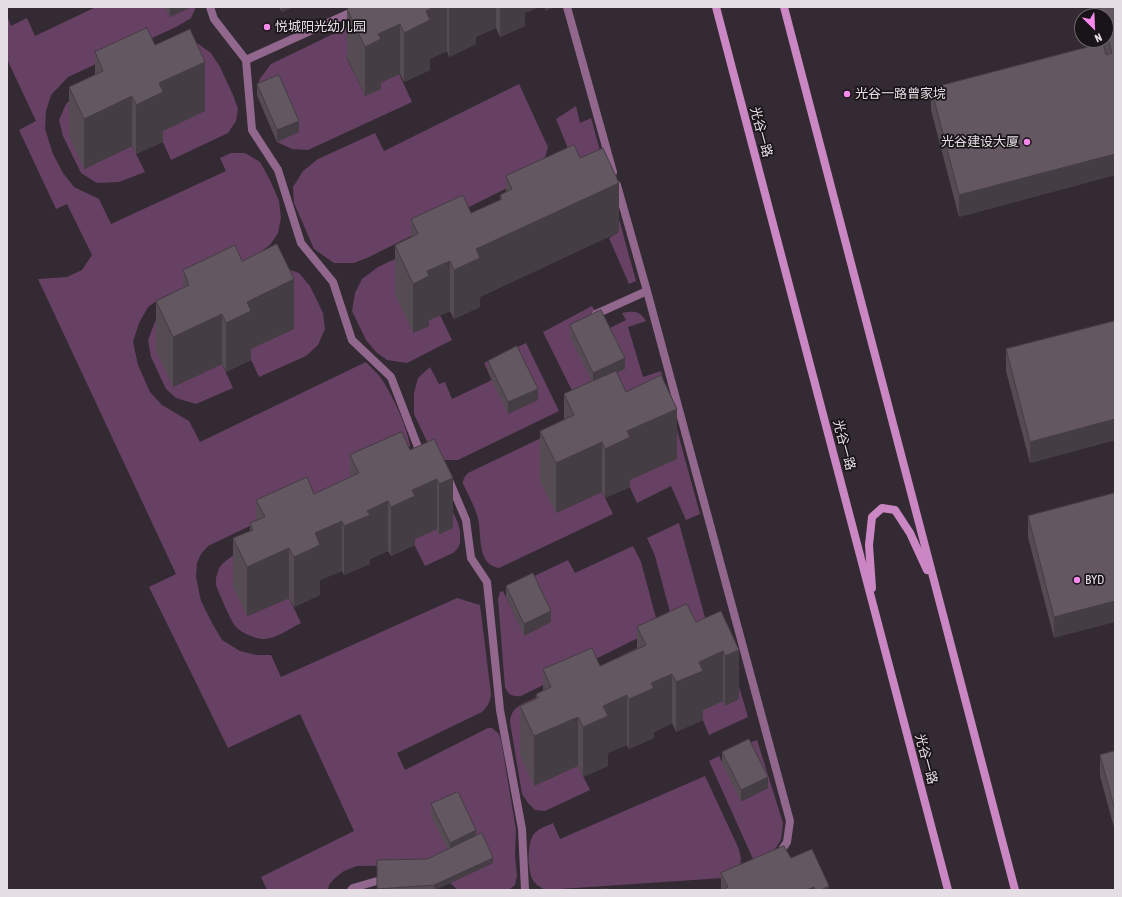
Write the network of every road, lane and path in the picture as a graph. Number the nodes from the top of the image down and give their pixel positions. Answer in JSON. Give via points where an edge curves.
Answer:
{"nodes":[{"id":1,"x":210,"y":7,"type":"edge"},
{"id":2,"x":363,"y":7,"type":"edge"},
{"id":3,"x":568,"y":7,"type":"edge"},
{"id":4,"x":716,"y":7,"type":"edge"},
{"id":5,"x":784,"y":7,"type":"edge"},
{"id":6,"x":246,"y":60,"type":"junction"},
{"id":7,"x":647,"y":291,"type":"junction"},
{"id":8,"x":596,"y":314,"type":"edge"},
{"id":9,"x":427,"y":460,"type":"edge"},
{"id":10,"x":442,"y":473,"type":"edge"},
{"id":11,"x":936,"y":589,"type":"junction"},
{"id":12,"x":874,"y":608,"type":"junction"},
{"id":13,"x":774,"y":861,"type":"edge"},
{"id":14,"x":392,"y":880,"type":"edge"},
{"id":15,"x":947,"y":888,"type":"edge"},
{"id":16,"x":351,"y":890,"type":"edge"},
{"id":17,"x":525,"y":890,"type":"edge"},
{"id":18,"x":1015,"y":890,"type":"edge"}],
"edges":[{"from":1,"to":6,"type":"street","via":[[214,19]]},
{"from":2,"to":6,"type":"street"},
{"from":3,"to":7,"type":"street"},
{"from":4,"to":12,"type":"main road","name":"光谷一路"},
{"from":5,"to":11,"type":"main road"},
{"from":6,"to":9,"type":"street","via":[[252,130],[278,170],[302,243],[333,282],[352,340],[391,377],[421,455]]},
{"from":7,"to":8,"type":"street"},
{"from":7,"to":13,"type":"street","via":[[790,821],[787,842]]},
{"from":10,"to":17,"type":"street","via":[[448,478],[466,520],[471,558],[488,582],[500,710],[522,829]]},
{"from":11,"to":12,"type":"main road","via":[[910,533],[895,510],[882,508],[872,517],[869,545]]},
{"from":11,"to":18,"type":"main road"},
{"from":12,"to":15,"type":"main road","name":"光谷一路"},
{"from":14,"to":16,"type":"street","via":[[377,881]]}]}
